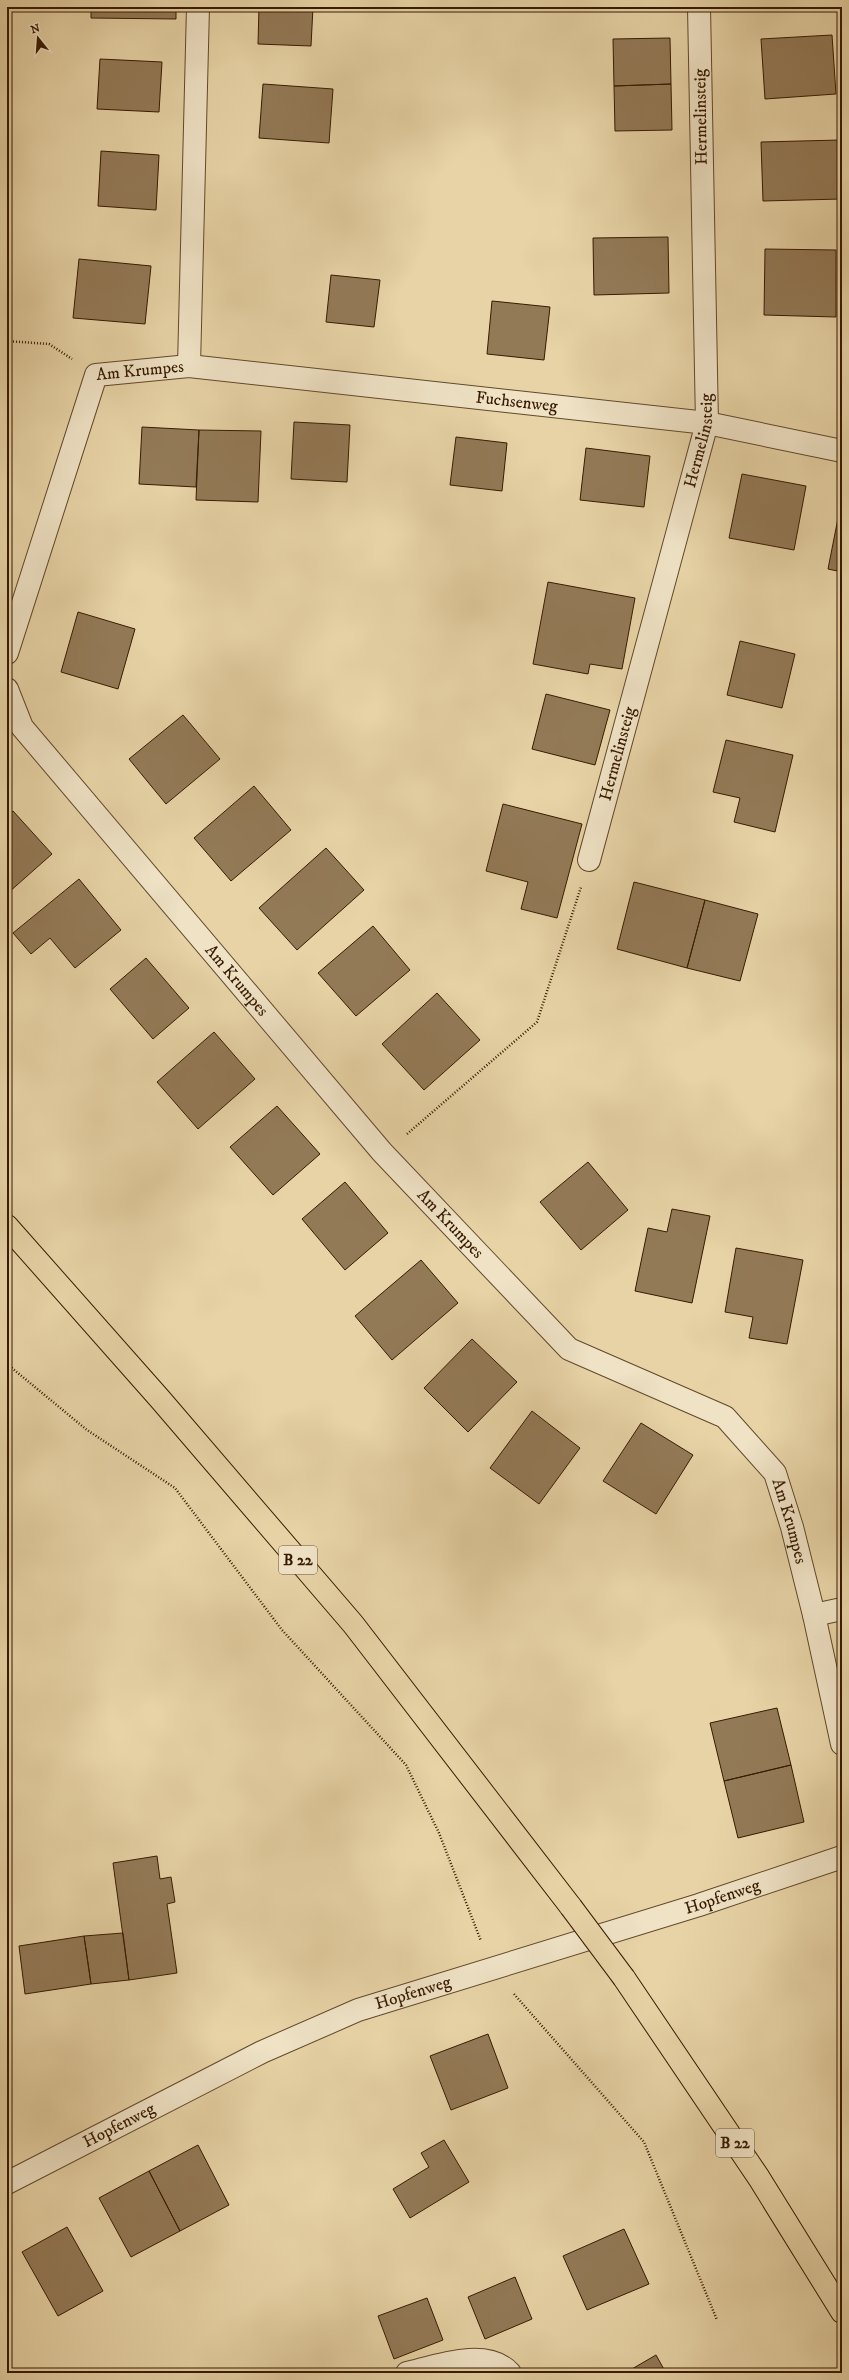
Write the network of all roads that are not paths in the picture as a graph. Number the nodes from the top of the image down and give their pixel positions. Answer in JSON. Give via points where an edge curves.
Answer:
{"nodes":[{"id":1,"x":198,"y":7,"type":"edge"},
{"id":2,"x":699,"y":7,"type":"edge"},
{"id":3,"x":189,"y":366,"type":"junction"},
{"id":4,"x":707,"y":423,"type":"junction"},
{"id":5,"x":842,"y":451,"type":"edge"},
{"id":6,"x":7,"y":653,"type":"edge"},
{"id":7,"x":7,"y":689,"type":"edge"},
{"id":8,"x":589,"y":860,"type":"road end"},
{"id":9,"x":7,"y":1226,"type":"edge"},
{"id":10,"x":842,"y":1609,"type":"edge"},
{"id":11,"x":814,"y":1615,"type":"junction"},
{"id":12,"x":842,"y":1744,"type":"edge"},
{"id":13,"x":842,"y":1857,"type":"edge"},
{"id":14,"x":7,"y":2183,"type":"edge"},
{"id":15,"x":842,"y":2312,"type":"edge"},
{"id":16,"x":408,"y":2373,"type":"edge"},
{"id":17,"x":510,"y":2373,"type":"edge"}],
"edges":[{"from":1,"to":3,"type":"street","name":"Am Krumpes"},
{"from":2,"to":4,"type":"street","name":"Hermelinsteig"},
{"from":3,"to":4,"type":"street","name":"Fuchsenweg"},
{"from":3,"to":6,"type":"street","name":"Am Krumpes","via":[[96,375]]},
{"from":4,"to":5,"type":"street","name":"Fuchsenweg"},
{"from":4,"to":8,"type":"street","name":"Hermelinsteig"},
{"from":7,"to":11,"type":"street","name":"Am Krumpes","via":[[22,727],[382,1152],[569,1349],[725,1417],[775,1473],[792,1527]]},
{"from":9,"to":15,"type":"main road","number":"B 22","bridge":true,"via":[[353,1624],[571,1907],[624,1978],[759,2178]]},
{"from":10,"to":11,"type":"street"},
{"from":11,"to":12,"type":"street","name":"Am Krumpes"},
{"from":13,"to":14,"type":"street","name":"Hopfenweg","via":[[699,1905],[358,2010],[262,2052]]},
{"from":16,"to":17,"type":"street","via":[[442,2364],[478,2360],[502,2365]]}]}
